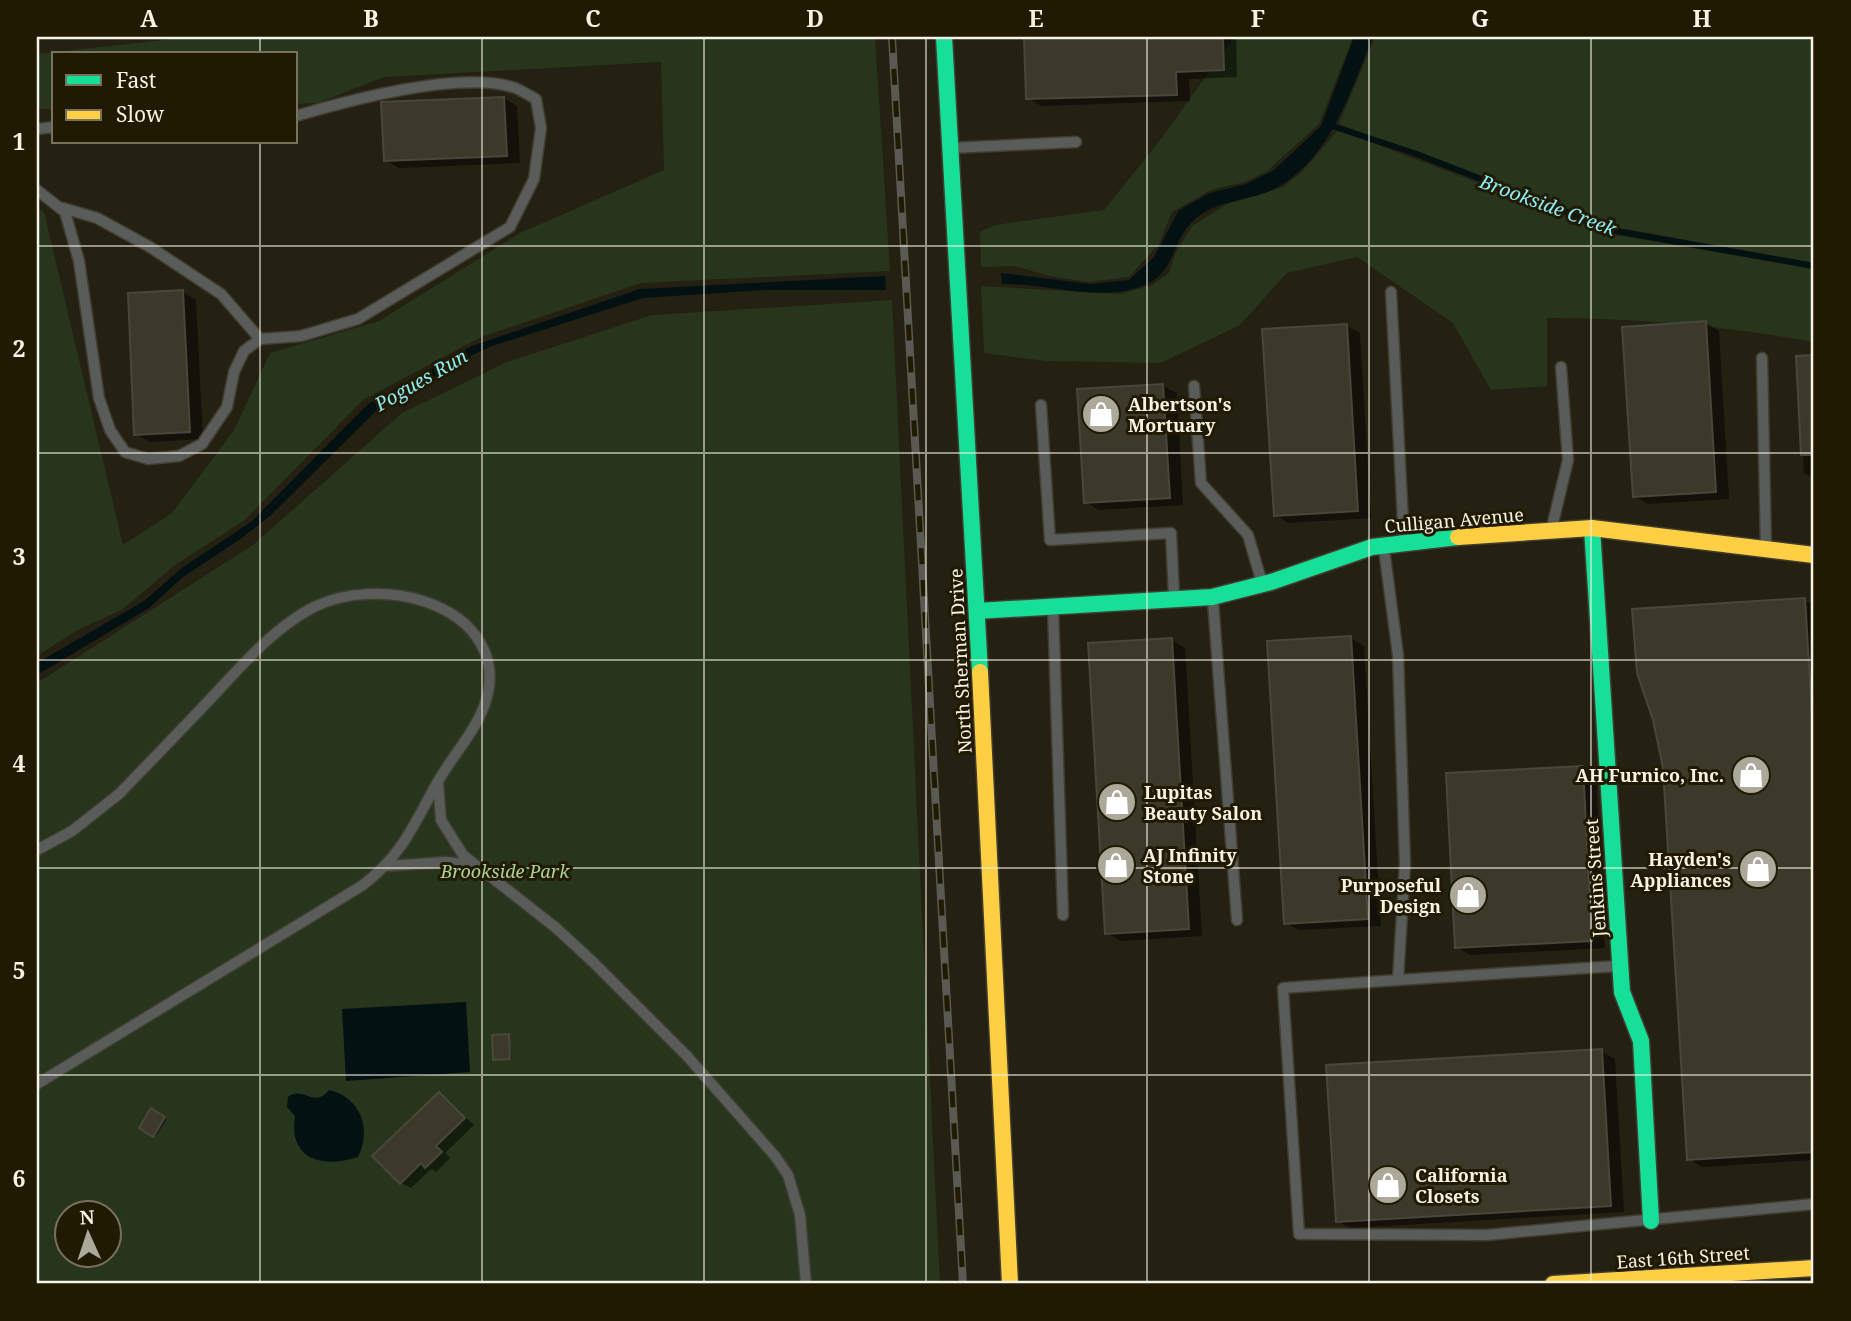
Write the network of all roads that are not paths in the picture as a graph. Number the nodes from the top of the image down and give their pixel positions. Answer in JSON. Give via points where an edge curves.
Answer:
{"nodes":[{"id":1,"x":944,"y":37,"type":"edge"},
{"id":2,"x":298,"y":115,"type":"edge"},
{"id":3,"x":1076,"y":142,"type":"dead end"},
{"id":4,"x":951,"y":149,"type":"junction"},
{"id":5,"x":37,"y":190,"type":"edge"},
{"id":6,"x":63,"y":208,"type":"junction"},
{"id":7,"x":1391,"y":292,"type":"dead end"},
{"id":8,"x":260,"y":339,"type":"junction"},
{"id":9,"x":1762,"y":358,"type":"dead end"},
{"id":10,"x":1561,"y":367,"type":"dead end"},
{"id":11,"x":1194,"y":386,"type":"dead end"},
{"id":12,"x":1041,"y":405,"type":"dead end"},
{"id":13,"x":1591,"y":528,"type":"junction"},
{"id":14,"x":1551,"y":531,"type":"junction"},
{"id":15,"x":1404,"y":541,"type":"junction"},
{"id":16,"x":1384,"y":545,"type":"junction"},
{"id":17,"x":1766,"y":549,"type":"junction"},
{"id":18,"x":1814,"y":555,"type":"edge"},
{"id":19,"x":1262,"y":584,"type":"junction"},
{"id":20,"x":1212,"y":597,"type":"junction"},
{"id":21,"x":1174,"y":600,"type":"junction"},
{"id":22,"x":1053,"y":607,"type":"junction"},
{"id":23,"x":977,"y":611,"type":"junction"},
{"id":24,"x":438,"y":781,"type":"junction"},
{"id":25,"x":37,"y":850,"type":"edge"},
{"id":26,"x":387,"y":866,"type":"junction"},
{"id":27,"x":476,"y":866,"type":"junction"},
{"id":28,"x":1063,"y":915,"type":"dead end"},
{"id":29,"x":1237,"y":920,"type":"dead end"},
{"id":30,"x":1620,"y":966,"type":"junction"},
{"id":31,"x":1398,"y":980,"type":"junction"},
{"id":32,"x":37,"y":1084,"type":"edge"},
{"id":33,"x":1814,"y":1204,"type":"edge"},
{"id":34,"x":1651,"y":1221,"type":"junction"},
{"id":35,"x":1814,"y":1268,"type":"edge"},
{"id":36,"x":1598,"y":1283,"type":"edge"},
{"id":37,"x":806,"y":1284,"type":"edge"},
{"id":38,"x":1010,"y":1284,"type":"edge"},
{"id":39,"x":1553,"y":1284,"type":"edge"}],
"edges":[{"from":1,"to":4,"type":"street","name":"North Sherman Drive"},
{"from":2,"to":8,"type":"lane","via":[[363,96],[482,81],[514,87],[536,99],[541,128],[534,179],[510,228],[358,318],[301,336]]},
{"from":3,"to":4,"type":"lane"},
{"from":4,"to":23,"type":"street","name":"North Sherman Drive"},
{"from":5,"to":6,"type":"lane"},
{"from":6,"to":8,"type":"lane","via":[[97,218],[221,294]]},
{"from":6,"to":8,"type":"lane","via":[[79,261],[99,398],[110,430],[125,452],[148,458],[179,456],[202,444],[227,407],[244,351]]},
{"from":7,"to":15,"type":"lane"},
{"from":9,"to":17,"type":"lane"},
{"from":10,"to":14,"type":"lane","via":[[1568,460]]},
{"from":11,"to":19,"type":"lane","via":[[1201,483],[1248,535]]},
{"from":12,"to":21,"type":"lane","via":[[1050,540],[1171,533]]},
{"from":13,"to":14,"type":"street","name":"Culligan Avenue"},
{"from":13,"to":17,"type":"street","name":"Culligan Avenue"},
{"from":13,"to":30,"type":"street","name":"Jenkins Street"},
{"from":14,"to":15,"type":"street","name":"Culligan Avenue"},
{"from":15,"to":16,"type":"street","name":"Culligan Avenue"},
{"from":16,"to":19,"type":"street","name":"Culligan Avenue"},
{"from":16,"to":31,"type":"lane","via":[[1398,655],[1405,864]]},
{"from":17,"to":18,"type":"street","name":"Culligan Avenue"},
{"from":19,"to":20,"type":"street","name":"Culligan Avenue"},
{"from":20,"to":21,"type":"street","name":"Culligan Avenue"},
{"from":20,"to":29,"type":"lane"},
{"from":21,"to":22,"type":"street","name":"Culligan Avenue"},
{"from":22,"to":23,"type":"street","name":"Culligan Avenue"},
{"from":22,"to":28,"type":"lane"},
{"from":23,"to":38,"type":"street","name":"North Sherman Drive"},
{"from":24,"to":25,"type":"lane","via":[[480,715],[489,668],[484,648],[472,628],[438,606],[384,593],[343,598],[316,607],[267,640],[119,794],[72,831]]},
{"from":24,"to":26,"type":"lane"},
{"from":24,"to":27,"type":"lane","via":[[441,820],[463,855]]},
{"from":26,"to":27,"type":"lane","via":[[445,862]]},
{"from":26,"to":32,"type":"lane"},
{"from":27,"to":37,"type":"lane","via":[[592,961],[687,1056],[775,1156],[788,1175],[797,1203]]},
{"from":30,"to":31,"type":"lane"},
{"from":30,"to":34,"type":"street","name":"Jenkins Street","via":[[1622,992],[1641,1041]]},
{"from":31,"to":34,"type":"lane","via":[[1283,988],[1299,1234],[1486,1235]]},
{"from":33,"to":34,"type":"lane"},
{"from":35,"to":36,"type":"street","name":"East 16th Street"},
{"from":36,"to":39,"type":"street","name":"East 16th Street"}]}
